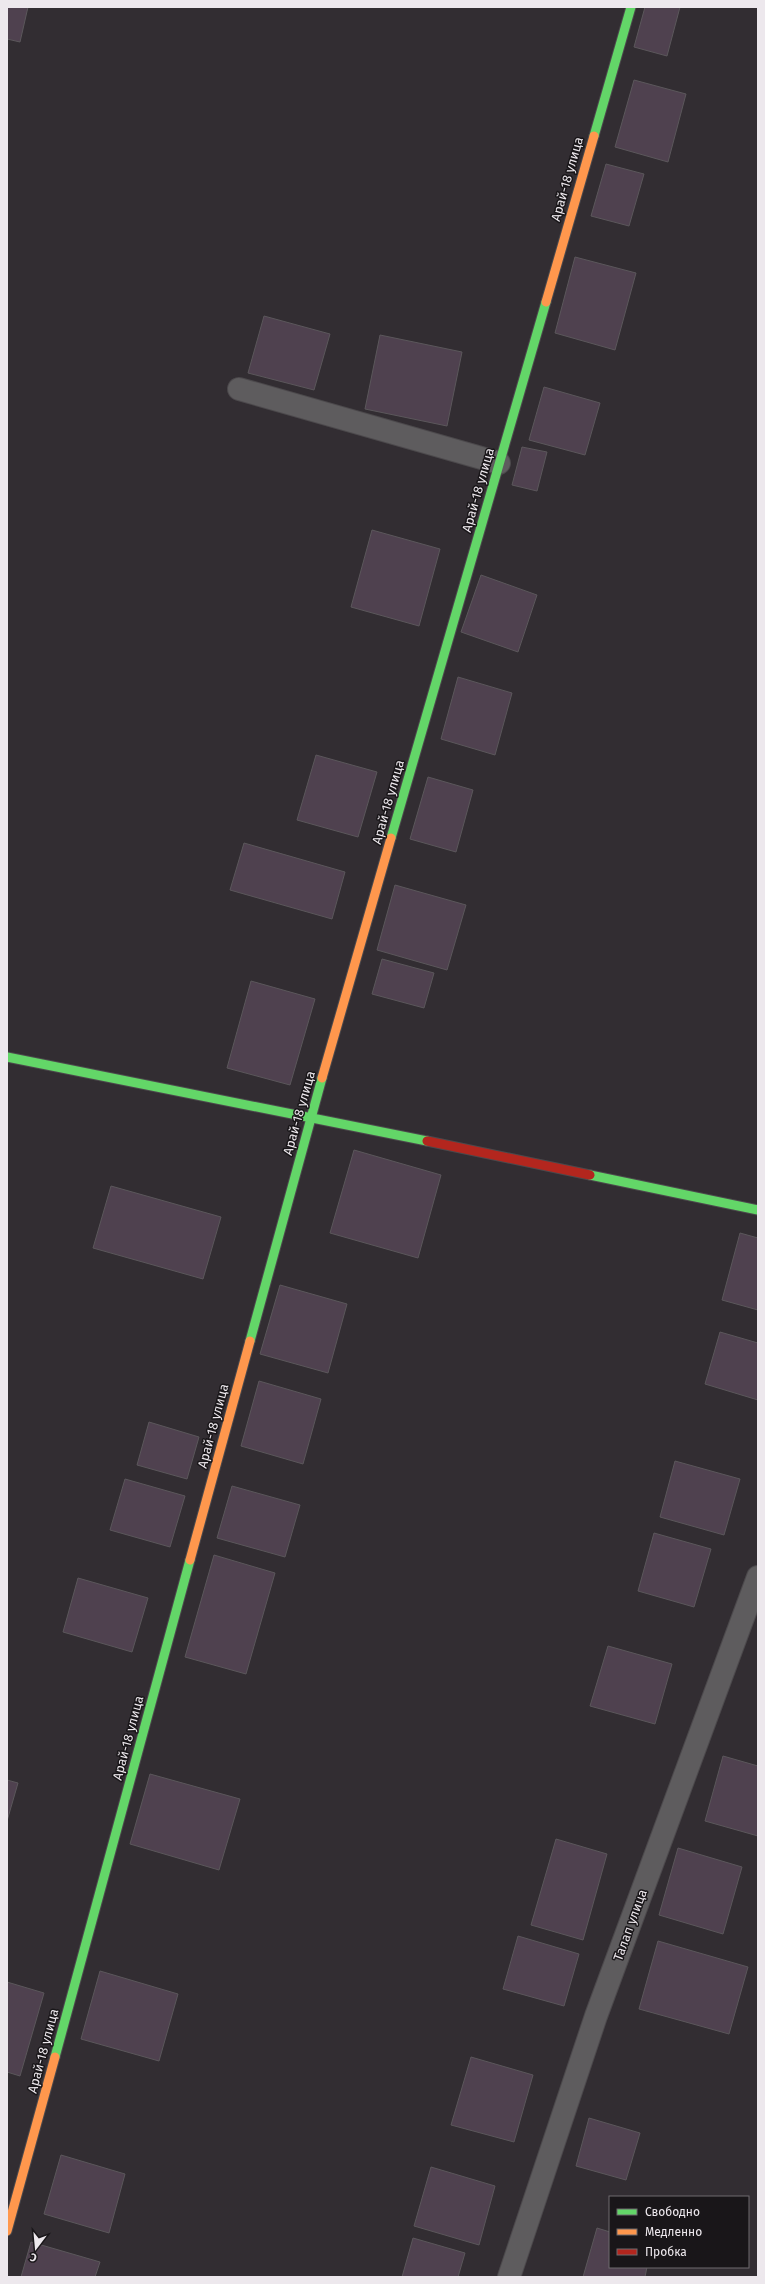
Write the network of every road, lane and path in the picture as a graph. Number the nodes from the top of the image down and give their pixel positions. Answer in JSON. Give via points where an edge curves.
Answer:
{"nodes":[{"id":1,"x":631,"y":7,"type":"edge"},
{"id":2,"x":239,"y":389,"type":"dead end"},
{"id":3,"x":499,"y":463,"type":"junction"},
{"id":4,"x":7,"y":1057,"type":"edge"},
{"id":5,"x":311,"y":1117,"type":"junction"},
{"id":6,"x":758,"y":1210,"type":"edge"},
{"id":7,"x":758,"y":1576,"type":"edge"},
{"id":8,"x":7,"y":2231,"type":"edge"},
{"id":9,"x":509,"y":2277,"type":"edge"}],
"edges":[{"from":1,"to":3,"type":"street","name":"Арай-18 улица"},
{"from":2,"to":3,"type":"street"},
{"from":3,"to":5,"type":"street","name":"Арай-18 улица"},
{"from":4,"to":5,"type":"street"},
{"from":5,"to":6,"type":"street"},
{"from":5,"to":8,"type":"street","name":"Арай-18 улица"},
{"from":7,"to":9,"type":"street","name":"Талап улица","via":[[596,2016]]}]}
